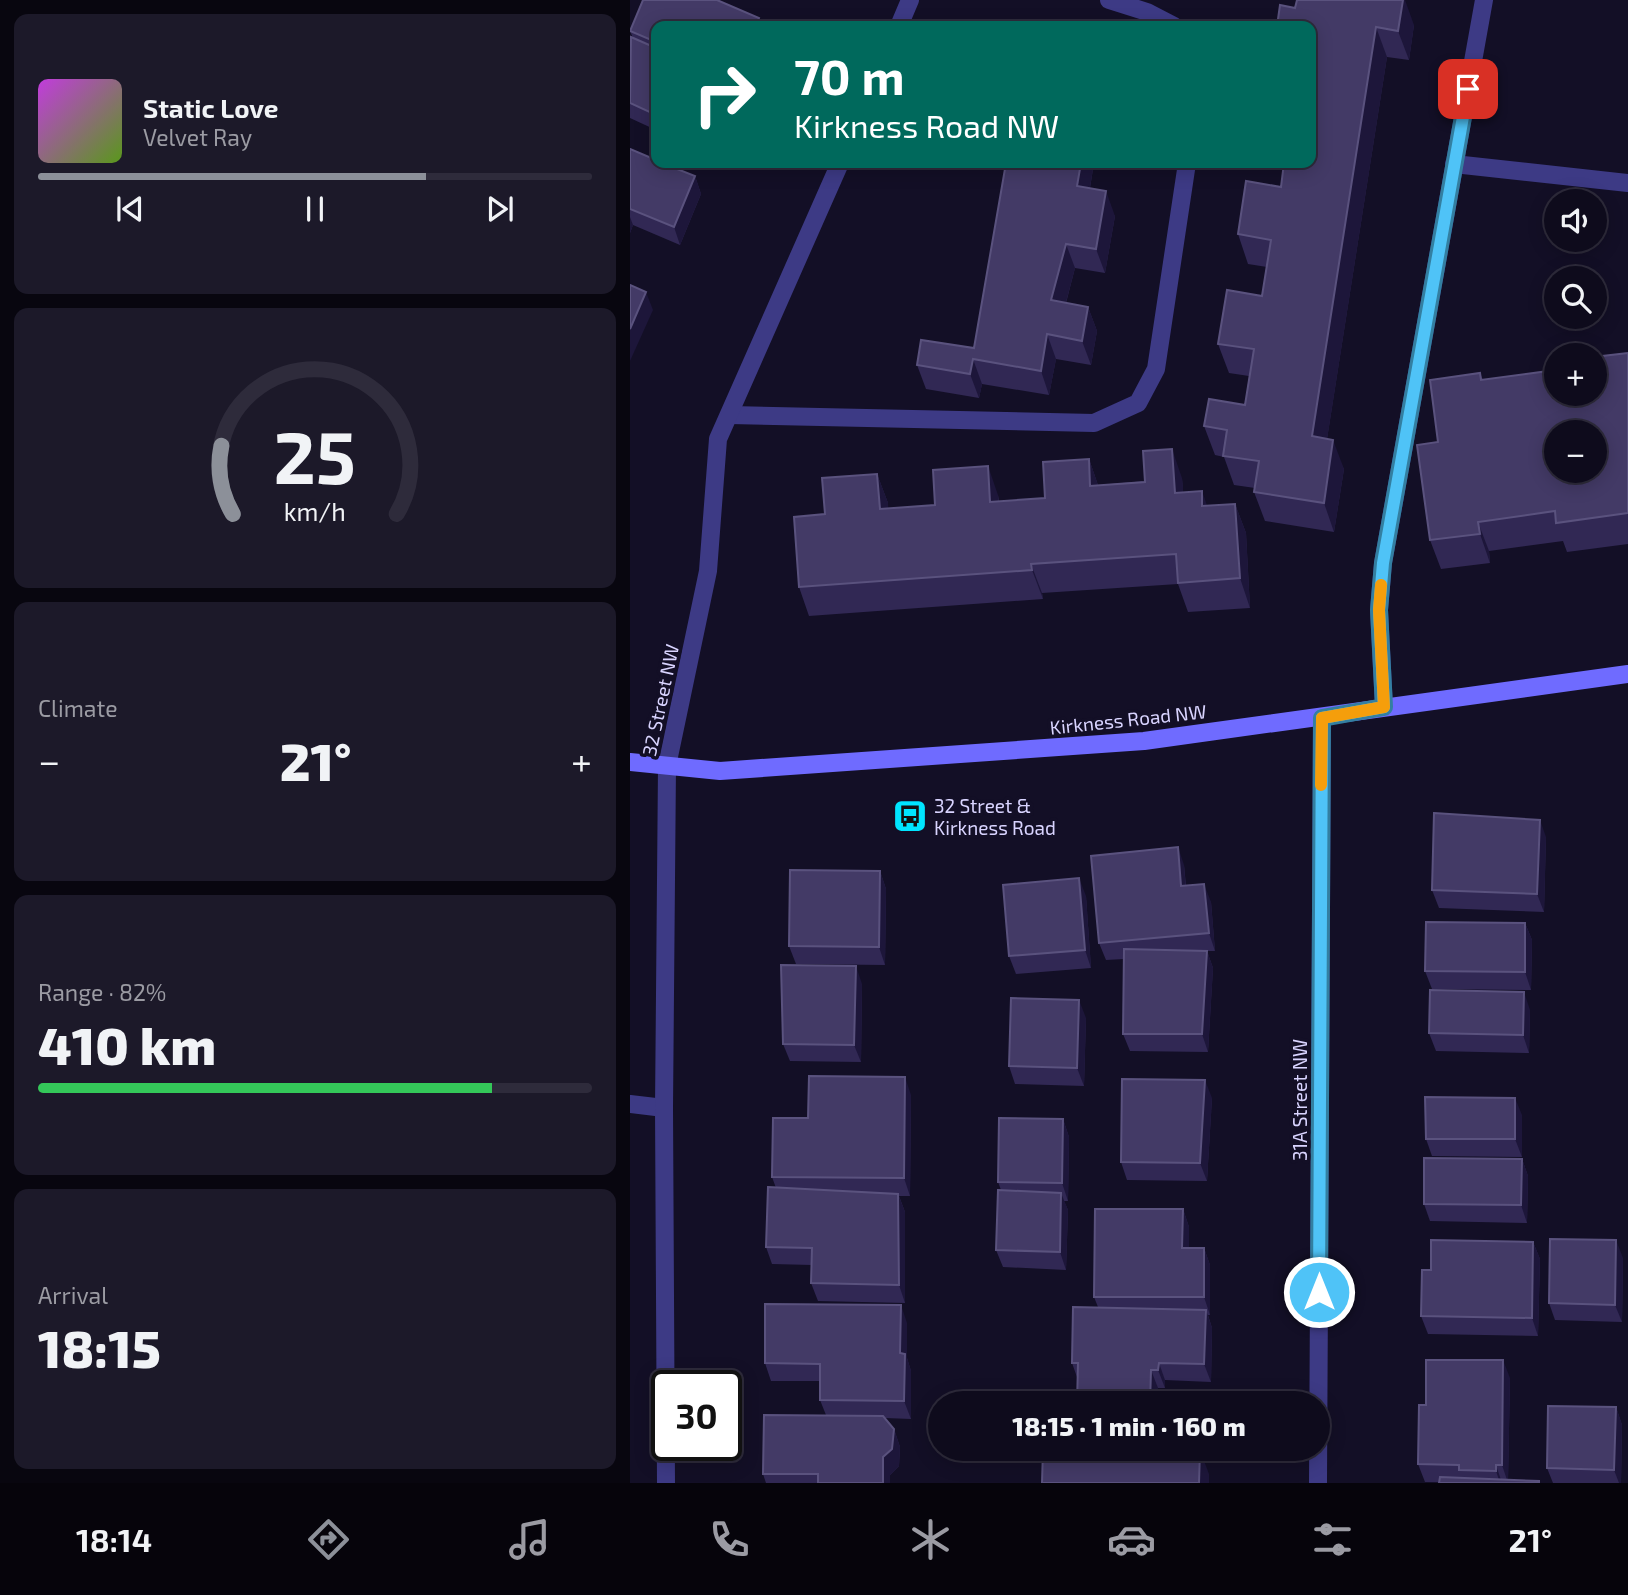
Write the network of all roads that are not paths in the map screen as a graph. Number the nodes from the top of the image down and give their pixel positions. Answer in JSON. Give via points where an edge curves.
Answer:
{"nodes":[{"id":1,"x":910,"y":0,"type":"edge"},
{"id":2,"x":1109,"y":0,"type":"edge"},
{"id":3,"x":1484,"y":0,"type":"edge"},
{"id":4,"x":901,"y":21,"type":"edge"},
{"id":5,"x":1164,"y":21,"type":"edge"},
{"id":6,"x":1454,"y":164,"type":"junction"},
{"id":7,"x":837,"y":168,"type":"edge"},
{"id":8,"x":1186,"y":168,"type":"edge"},
{"id":9,"x":1628,"y":183,"type":"edge"},
{"id":10,"x":730,"y":415,"type":"junction"},
{"id":11,"x":1628,"y":674,"type":"edge"},
{"id":12,"x":1384,"y":707,"type":"junction"},
{"id":13,"x":1322,"y":718,"type":"junction"},
{"id":14,"x":630,"y":762,"type":"edge"},
{"id":15,"x":667,"y":766,"type":"junction"},
{"id":16,"x":630,"y":1104,"type":"edge"},
{"id":17,"x":664,"y":1108,"type":"junction"},
{"id":18,"x":666,"y":1483,"type":"edge"},
{"id":19,"x":1318,"y":1483,"type":"edge"}],
"edges":[{"from":1,"to":4,"type":"street"},
{"from":2,"to":5,"type":"street"},
{"from":3,"to":6,"type":"street"},
{"from":6,"to":9,"type":"street"},
{"from":6,"to":12,"type":"street","via":[[1383,563],[1379,610]]},
{"from":7,"to":10,"type":"street","name":"32 Street NW"},
{"from":8,"to":10,"type":"street","via":[[1156,369],[1138,403],[1094,423]]},
{"from":10,"to":15,"type":"street","name":"32 Street NW","via":[[718,439],[708,571]]},
{"from":11,"to":12,"type":"street","name":"Kirkness Road NW"},
{"from":12,"to":13,"type":"street","name":"Kirkness Road NW"},
{"from":13,"to":15,"type":"street","name":"Kirkness Road NW","via":[[1144,741],[824,766],[720,771]]},
{"from":13,"to":19,"type":"street","name":"31A Street NW"},
{"from":14,"to":15,"type":"street","name":"Kirkness Road NW"},
{"from":15,"to":17,"type":"street","name":"32 Street NW"},
{"from":16,"to":17,"type":"street"},
{"from":17,"to":18,"type":"street","name":"32 Street NW"}]}
